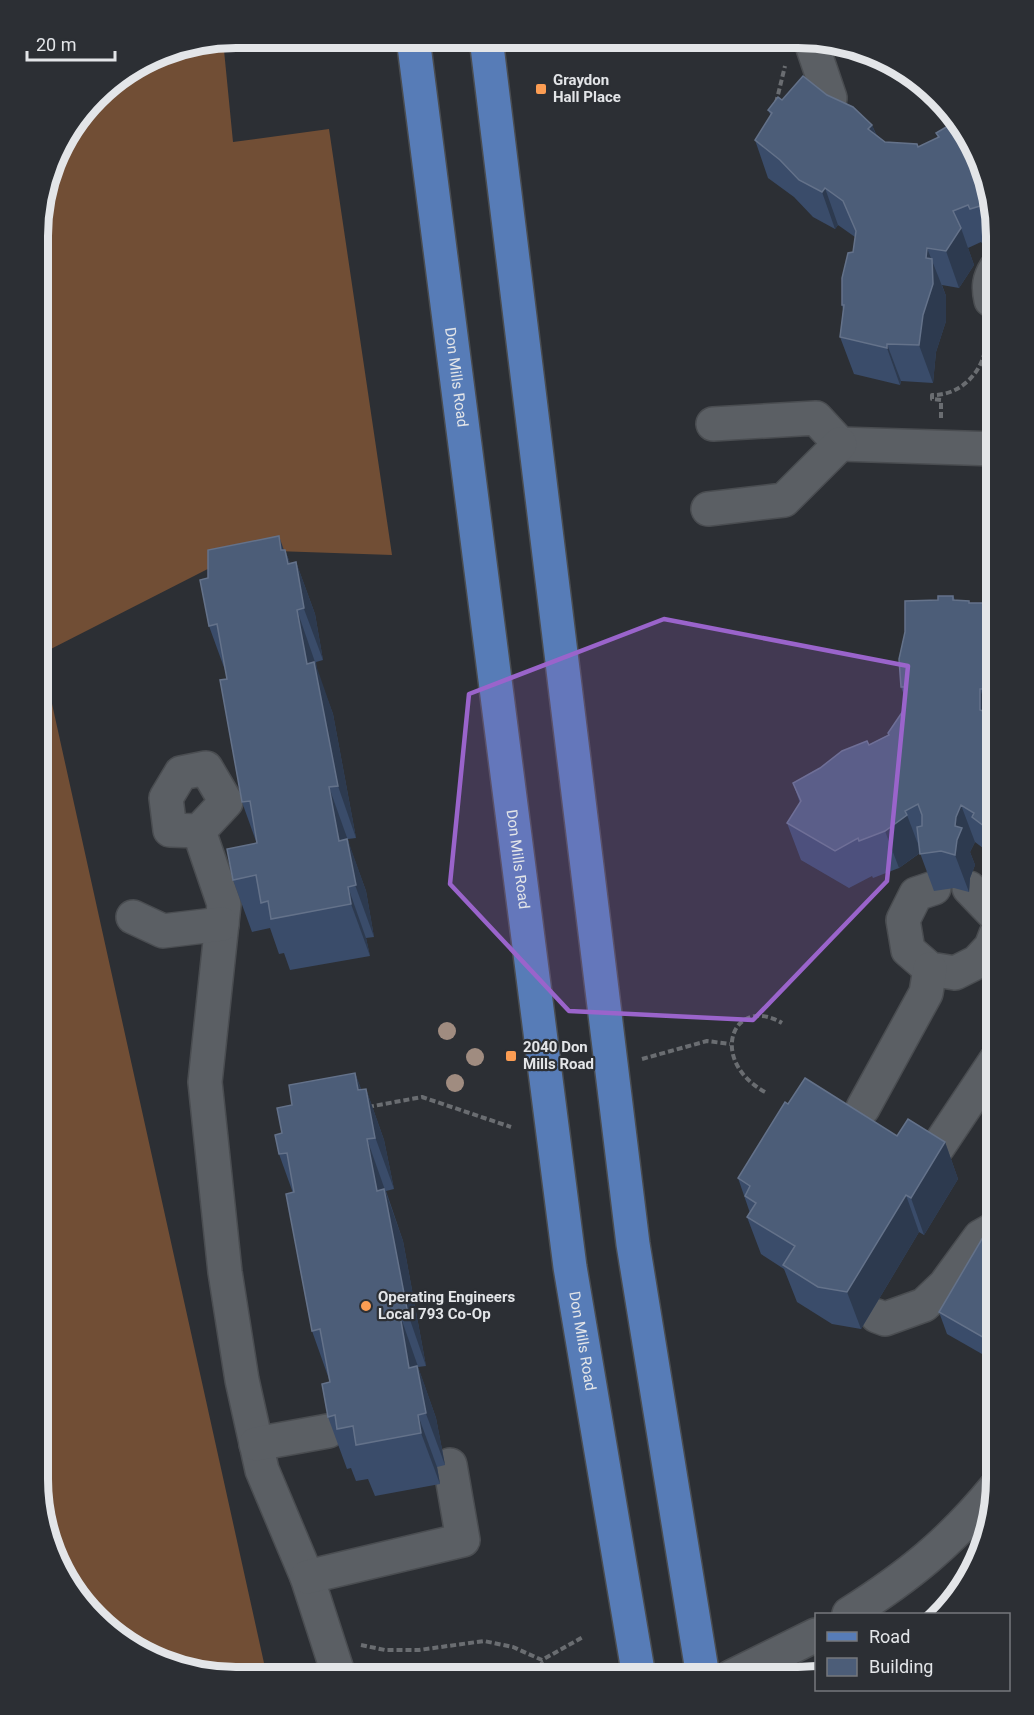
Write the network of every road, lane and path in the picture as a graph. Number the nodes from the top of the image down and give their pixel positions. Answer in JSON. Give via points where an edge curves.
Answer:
{"nodes":[{"id":1,"x":414,"y":48,"type":"edge"},
{"id":2,"x":487,"y":48,"type":"edge"},
{"id":3,"x":798,"y":50,"type":"edge"},
{"id":4,"x":830,"y":98,"type":"edge"},
{"id":5,"x":774,"y":112,"type":"edge"},
{"id":6,"x":986,"y":352,"type":"edge"},
{"id":7,"x":941,"y":400,"type":"dead end"},
{"id":8,"x":713,"y":424,"type":"dead end"},
{"id":9,"x":840,"y":444,"type":"junction"},
{"id":10,"x":986,"y":449,"type":"edge"},
{"id":11,"x":708,"y":509,"type":"dead end"},
{"id":12,"x":199,"y":831,"type":"dead end"},
{"id":13,"x":933,"y":888,"type":"edge"},
{"id":14,"x":969,"y":888,"type":"dead end"},
{"id":15,"x":986,"y":906,"type":"edge"},
{"id":16,"x":132,"y":917,"type":"dead end"},
{"id":17,"x":222,"y":924,"type":"junction"},
{"id":18,"x":986,"y":952,"type":"edge"},
{"id":19,"x":930,"y":969,"type":"junction"},
{"id":20,"x":782,"y":1023,"type":"dead end"},
{"id":21,"x":730,"y":1044,"type":"junction"},
{"id":22,"x":633,"y":1062,"type":"dead end"},
{"id":23,"x":986,"y":1075,"type":"edge"},
{"id":24,"x":765,"y":1092,"type":"dead end"},
{"id":25,"x":366,"y":1107,"type":"edge"},
{"id":26,"x":863,"y":1108,"type":"dead end"},
{"id":27,"x":511,"y":1127,"type":"dead end"},
{"id":28,"x":938,"y":1147,"type":"edge"},
{"id":29,"x":986,"y":1232,"type":"edge"},
{"id":30,"x":877,"y":1316,"type":"dead end"},
{"id":31,"x":328,"y":1431,"type":"edge"},
{"id":32,"x":256,"y":1444,"type":"junction"},
{"id":33,"x":450,"y":1465,"type":"dead end"},
{"id":34,"x":985,"y":1501,"type":"edge"},
{"id":35,"x":307,"y":1577,"type":"junction"},
{"id":36,"x":851,"y":1613,"type":"edge"},
{"id":37,"x":815,"y":1635,"type":"edge"},
{"id":38,"x":583,"y":1637,"type":"dead end"},
{"id":39,"x":354,"y":1643,"type":"dead end"},
{"id":40,"x":542,"y":1659,"type":"junction"},
{"id":41,"x":336,"y":1667,"type":"edge"},
{"id":42,"x":542,"y":1667,"type":"edge"},
{"id":43,"x":637,"y":1667,"type":"edge"},
{"id":44,"x":701,"y":1667,"type":"edge"},
{"id":45,"x":751,"y":1667,"type":"edge"}],
"edges":[{"from":1,"to":43,"type":"main road","name":"Don Mills Road","via":[[570,1267]]},
{"from":2,"to":44,"type":"main road","via":[[633,1244]]},
{"from":3,"to":4,"type":"street"},
{"from":3,"to":5,"type":"path"},
{"from":6,"to":7,"type":"path","via":[[968,381],[941,395],[932,395],[932,399]]},
{"from":8,"to":9,"type":"street","via":[[816,418]]},
{"from":9,"to":10,"type":"street"},
{"from":9,"to":11,"type":"street","via":[[784,500]]},
{"from":12,"to":17,"type":"street","via":[[224,904]]},
{"from":13,"to":19,"type":"street","via":[[916,894],[903,920],[908,950]]},
{"from":14,"to":15,"type":"street"},
{"from":16,"to":17,"type":"street","via":[[163,931]]},
{"from":17,"to":32,"type":"street","via":[[205,1082],[225,1272]]},
{"from":18,"to":19,"type":"street","via":[[977,962],[955,972]]},
{"from":19,"to":26,"type":"street","via":[[926,993]]},
{"from":20,"to":21,"type":"path","via":[[769,1015],[753,1016],[739,1024]]},
{"from":21,"to":22,"type":"path","via":[[707,1041]]},
{"from":21,"to":24,"type":"path","via":[[736,1067],[749,1083]]},
{"from":23,"to":28,"type":"street"},
{"from":25,"to":27,"type":"path","via":[[422,1097]]},
{"from":29,"to":30,"type":"street","via":[[945,1285],[924,1305],[885,1319]]},
{"from":31,"to":32,"type":"street"},
{"from":32,"to":35,"type":"street","via":[[262,1470]]},
{"from":33,"to":35,"type":"street","via":[[463,1540]]},
{"from":34,"to":36,"type":"street","via":[[961,1529],[901,1581]]},
{"from":35,"to":41,"type":"street"},
{"from":37,"to":45,"type":"street"},
{"from":38,"to":40,"type":"path"},
{"from":39,"to":40,"type":"path","via":[[385,1650],[419,1650],[484,1641]]},
{"from":40,"to":42,"type":"path"}]}
